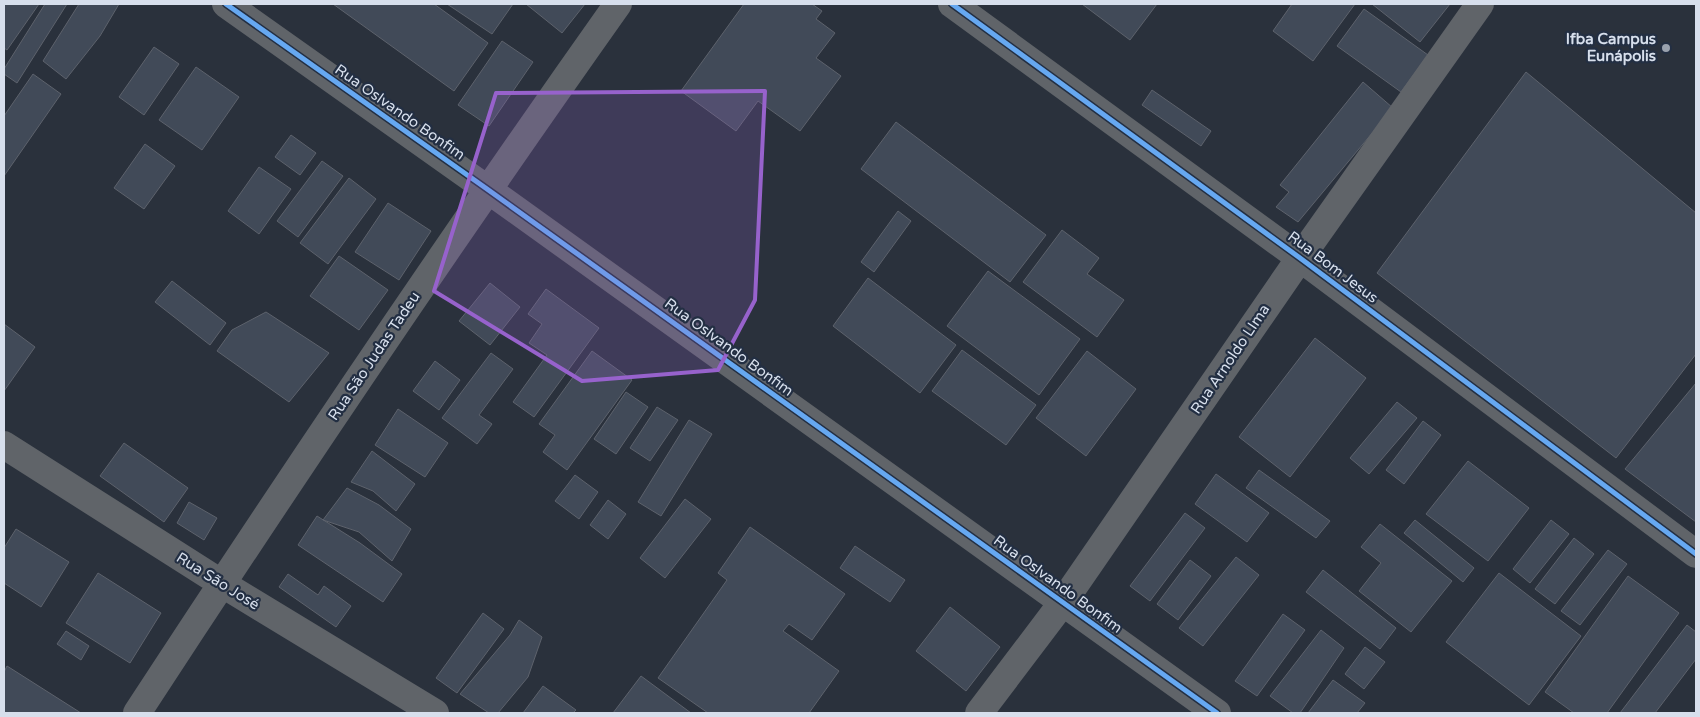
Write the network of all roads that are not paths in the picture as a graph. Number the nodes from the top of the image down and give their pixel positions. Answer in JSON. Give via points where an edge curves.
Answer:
{"nodes":[{"id":1,"x":226,"y":4,"type":"edge"},
{"id":2,"x":618,"y":4,"type":"edge"},
{"id":3,"x":952,"y":4,"type":"edge"},
{"id":4,"x":1480,"y":4,"type":"edge"},
{"id":5,"x":487,"y":189,"type":"junction"},
{"id":6,"x":1300,"y":258,"type":"junction"},
{"id":7,"x":4,"y":445,"type":"edge"},
{"id":8,"x":1696,"y":554,"type":"edge"},
{"id":9,"x":221,"y":583,"type":"junction"},
{"id":10,"x":1063,"y":602,"type":"junction"},
{"id":11,"x":137,"y":713,"type":"edge"},
{"id":12,"x":435,"y":713,"type":"edge"},
{"id":13,"x":979,"y":713,"type":"edge"},
{"id":14,"x":1217,"y":713,"type":"edge"}],
"edges":[{"from":1,"to":5,"type":"street","name":"Rua Oslvando Bonfim"},
{"from":2,"to":5,"type":"street","name":"Rua São Judas Tadeu"},
{"from":3,"to":6,"type":"street","name":"Rua Bom Jesus"},
{"from":4,"to":6,"type":"street","name":"Rua Arnoldo LIma"},
{"from":5,"to":9,"type":"street","name":"Rua São Judas Tadeu"},
{"from":5,"to":10,"type":"street","name":"Rua Oslvando Bonfim"},
{"from":6,"to":8,"type":"street","name":"Rua Bom Jesus"},
{"from":6,"to":10,"type":"street","name":"Rua Arnoldo LIma"},
{"from":7,"to":9,"type":"street","name":"Rua São José"},
{"from":9,"to":11,"type":"street","name":"Rua São Judas Tadeu"},
{"from":9,"to":12,"type":"street","name":"Rua São José"},
{"from":10,"to":13,"type":"street","name":"Rua Arnoldo LIma"},
{"from":10,"to":14,"type":"street","name":"Rua Oslvando Bonfim"}]}
